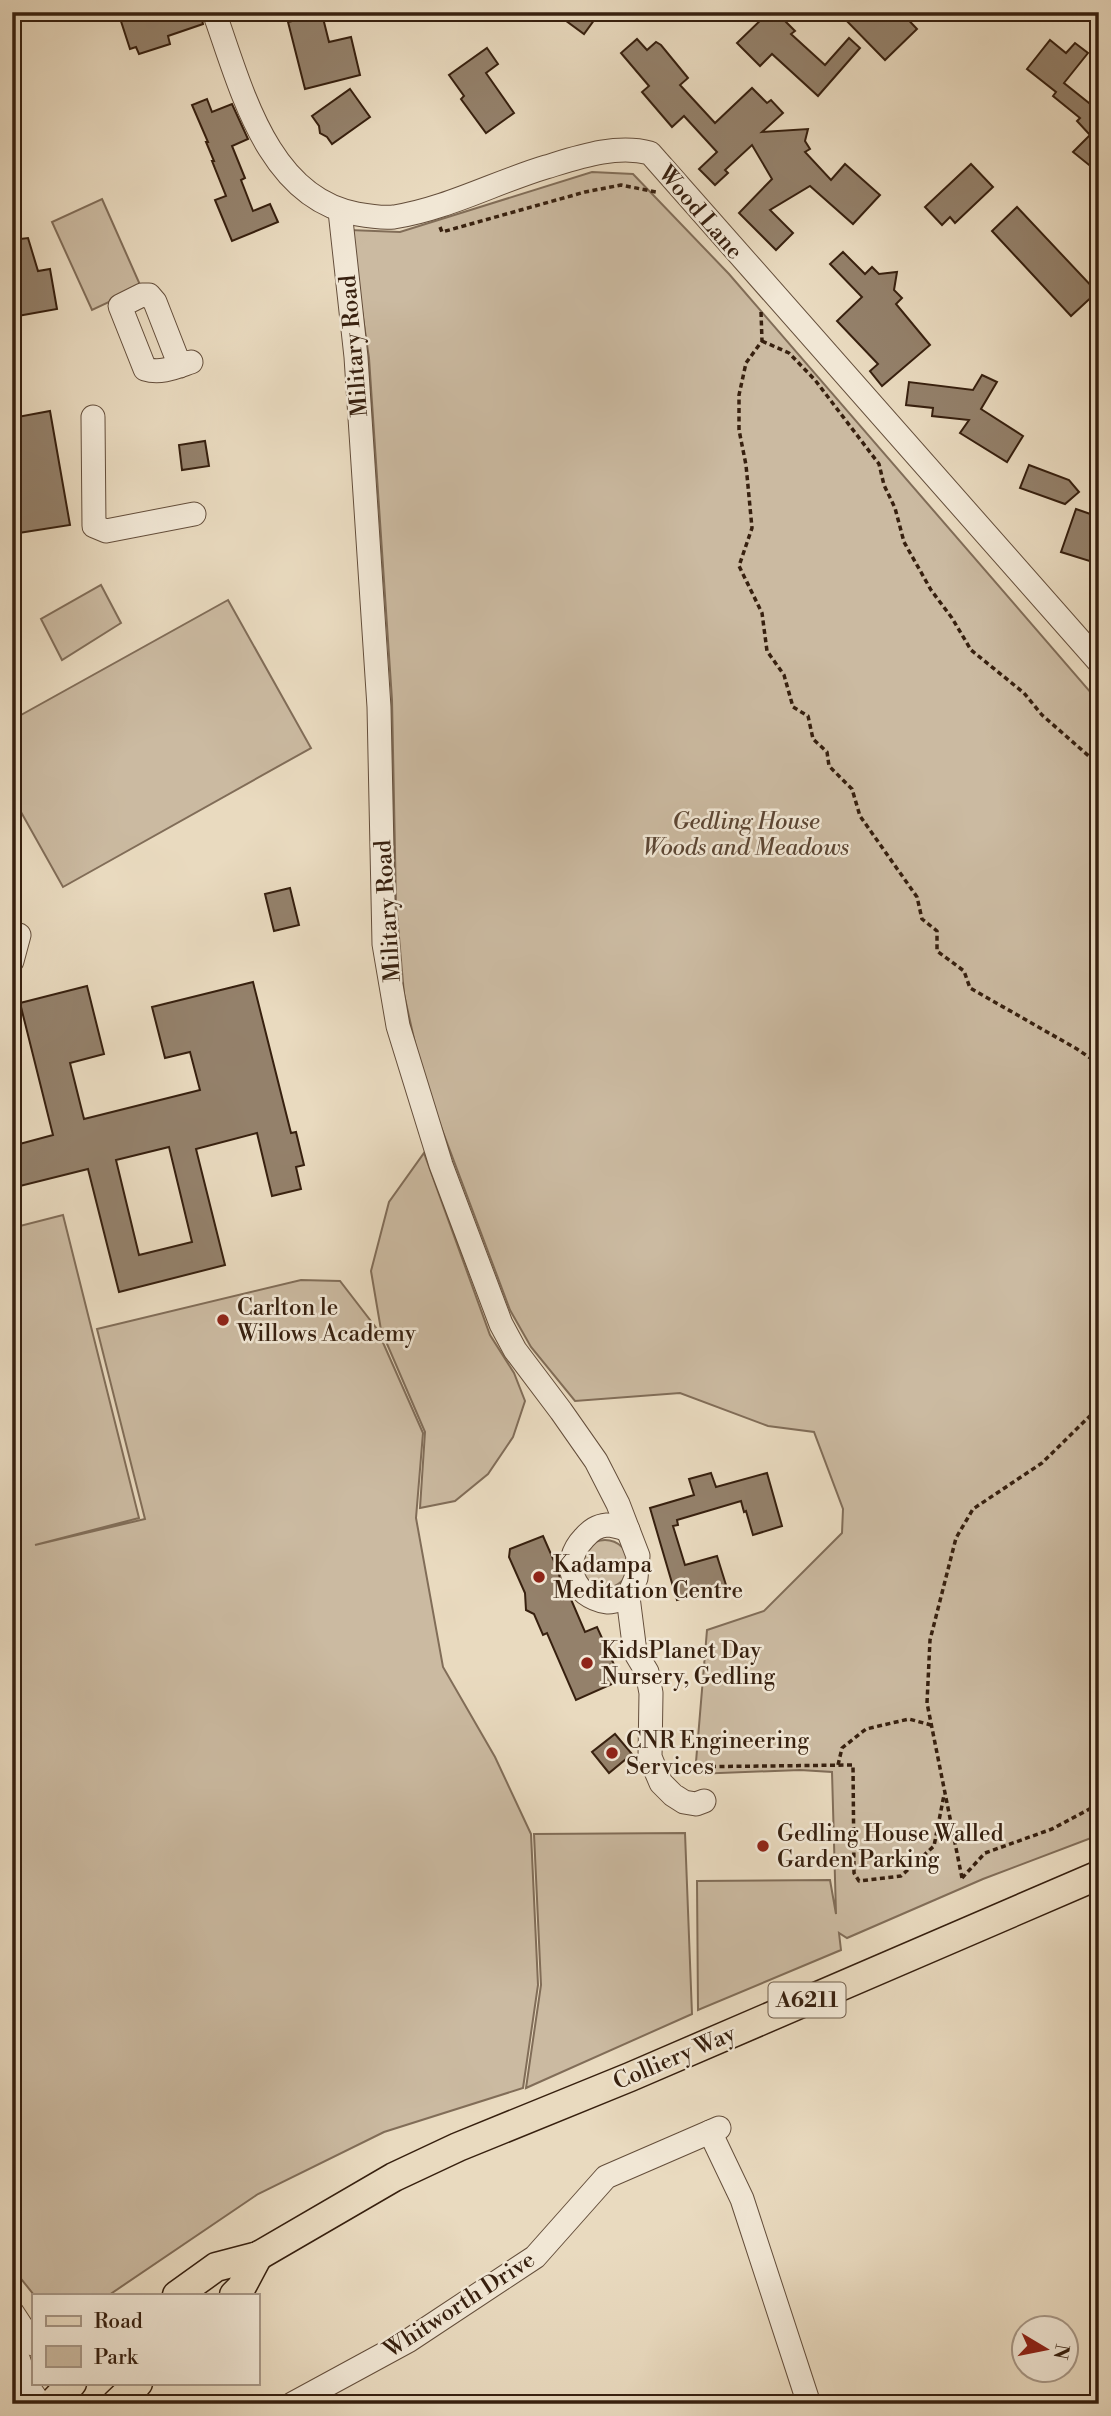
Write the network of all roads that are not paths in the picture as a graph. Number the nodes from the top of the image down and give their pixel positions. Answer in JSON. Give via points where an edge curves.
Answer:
{"nodes":[{"id":1,"x":214,"y":12,"type":"edge"},
{"id":2,"x":340,"y":211,"type":"junction"},
{"id":3,"x":93,"y":417,"type":"dead end"},
{"id":4,"x":194,"y":514,"type":"dead end"},
{"id":5,"x":1099,"y":662,"type":"edge"},
{"id":6,"x":19,"y":935,"type":"dead end"},
{"id":7,"x":12,"y":961,"type":"edge"},
{"id":8,"x":628,"y":1530,"type":"junction"},
{"id":9,"x":628,"y":1597,"type":"junction"},
{"id":10,"x":704,"y":1801,"type":"dead end"},
{"id":11,"x":1099,"y":1875,"type":"edge"},
{"id":12,"x":258,"y":2256,"type":"junction"},
{"id":13,"x":178,"y":2294,"type":"edge"},
{"id":14,"x":235,"y":2294,"type":"edge"},
{"id":15,"x":12,"y":2312,"type":"edge"},
{"id":16,"x":12,"y":2342,"type":"edge"},
{"id":17,"x":32,"y":2342,"type":"edge"},
{"id":18,"x":137,"y":2384,"type":"edge"},
{"id":19,"x":57,"y":2395,"type":"edge"},
{"id":20,"x":116,"y":2404,"type":"edge"},
{"id":21,"x":292,"y":2404,"type":"edge"},
{"id":22,"x":809,"y":2404,"type":"edge"}],
"edges":[{"from":1,"to":2,"type":"street","name":"Wood Lane","via":[[266,144],[302,190]]},
{"from":2,"to":5,"type":"street","name":"Wood Lane","via":[[391,217],[569,160],[632,148],[650,153]]},
{"from":2,"to":8,"type":"street","name":"Military Road","via":[[356,357],[379,707],[384,944],[398,1026],[441,1165],[501,1324],[596,1461]]},
{"from":3,"to":4,"type":"street","via":[[94,526],[106,531]]},
{"from":6,"to":7,"type":"street"},
{"from":8,"to":9,"type":"street","name":"Military Road","via":[[638,1556]]},
{"from":8,"to":9,"type":"street","via":[[610,1525],[594,1528],[573,1551],[571,1564],[572,1578],[586,1594],[609,1602]]},
{"from":9,"to":10,"type":"street","via":[[635,1652],[647,1672],[651,1693],[650,1757],[673,1795],[684,1802]]},
{"from":11,"to":12,"type":"main road","name":"Colliery Way","number":"A6211","via":[[458,2147],[394,2177]]},
{"from":12,"to":13,"type":"main road","name":"Colliery Way","number":"A6211","via":[[216,2267]]},
{"from":12,"to":14,"type":"main road"},
{"from":15,"to":17,"type":"street"},
{"from":16,"to":19,"type":"street","via":[[28,2387]]},
{"from":18,"to":20,"type":"main road"},
{"from":21,"to":22,"type":"street","name":"Whitworth Drive","via":[[407,2342],[535,2257],[606,2177],[715,2130]]}]}
